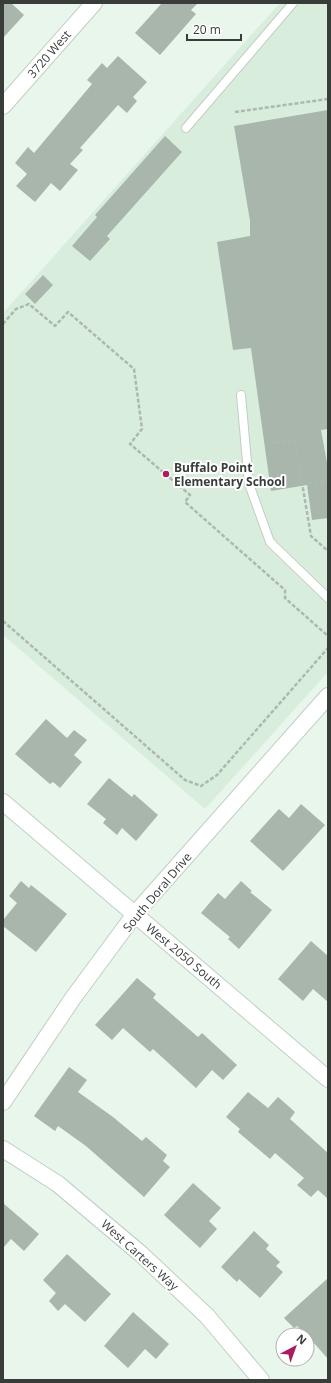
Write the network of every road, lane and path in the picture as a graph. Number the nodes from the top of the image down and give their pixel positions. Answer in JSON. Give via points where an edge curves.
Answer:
{"nodes":[{"id":1,"x":94,"y":3,"type":"edge"},
{"id":2,"x":293,"y":3,"type":"edge"},
{"id":3,"x":328,"y":99,"type":"edge"},
{"id":4,"x":3,"y":106,"type":"edge"},
{"id":5,"x":235,"y":112,"type":"dead end"},
{"id":6,"x":186,"y":128,"type":"dead end"},
{"id":7,"x":3,"y":324,"type":"edge"},
{"id":8,"x":241,"y":395,"type":"dead end"},
{"id":9,"x":270,"y":444,"type":"dead end"},
{"id":10,"x":328,"y":481,"type":"edge"},
{"id":11,"x":302,"y":484,"type":"junction"},
{"id":12,"x":328,"y":551,"type":"edge"},
{"id":13,"x":328,"y":598,"type":"edge"},
{"id":14,"x":3,"y":621,"type":"edge"},
{"id":15,"x":328,"y":636,"type":"edge"},
{"id":16,"x":328,"y":648,"type":"edge"},
{"id":17,"x":328,"y":696,"type":"edge"},
{"id":18,"x":3,"y":802,"type":"edge"},
{"id":19,"x":135,"y":914,"type":"junction"},
{"id":20,"x":328,"y":1078,"type":"edge"},
{"id":21,"x":3,"y":1102,"type":"edge"},
{"id":22,"x":3,"y":1149,"type":"edge"},
{"id":23,"x":261,"y":1380,"type":"edge"}],
"edges":[{"from":1,"to":4,"type":"street","name":"3720 West"},
{"from":2,"to":6,"type":"lane"},
{"from":3,"to":5,"type":"path"},
{"from":7,"to":15,"type":"path","via":[[16,309],[29,304],[56,326],[68,312],[134,369],[142,429],[130,444],[190,495],[185,502],[285,590],[284,598]]},
{"from":8,"to":13,"type":"lane","via":[[249,484],[270,542]]},
{"from":9,"to":11,"type":"path","via":[[295,441]]},
{"from":10,"to":11,"type":"path"},
{"from":11,"to":12,"type":"path","via":[[311,536]]},
{"from":14,"to":16,"type":"path","via":[[185,780],[202,786],[217,775]]},
{"from":17,"to":19,"type":"street","name":"South Doral Drive"},
{"from":18,"to":19,"type":"street","name":"West 2050 South"},
{"from":19,"to":20,"type":"street","name":"West 2050 South"},
{"from":19,"to":21,"type":"street","name":"South Doral Drive","via":[[73,998]]},
{"from":22,"to":23,"type":"street","name":"West Carters Way","via":[[58,1184],[141,1254],[207,1316]]}]}
